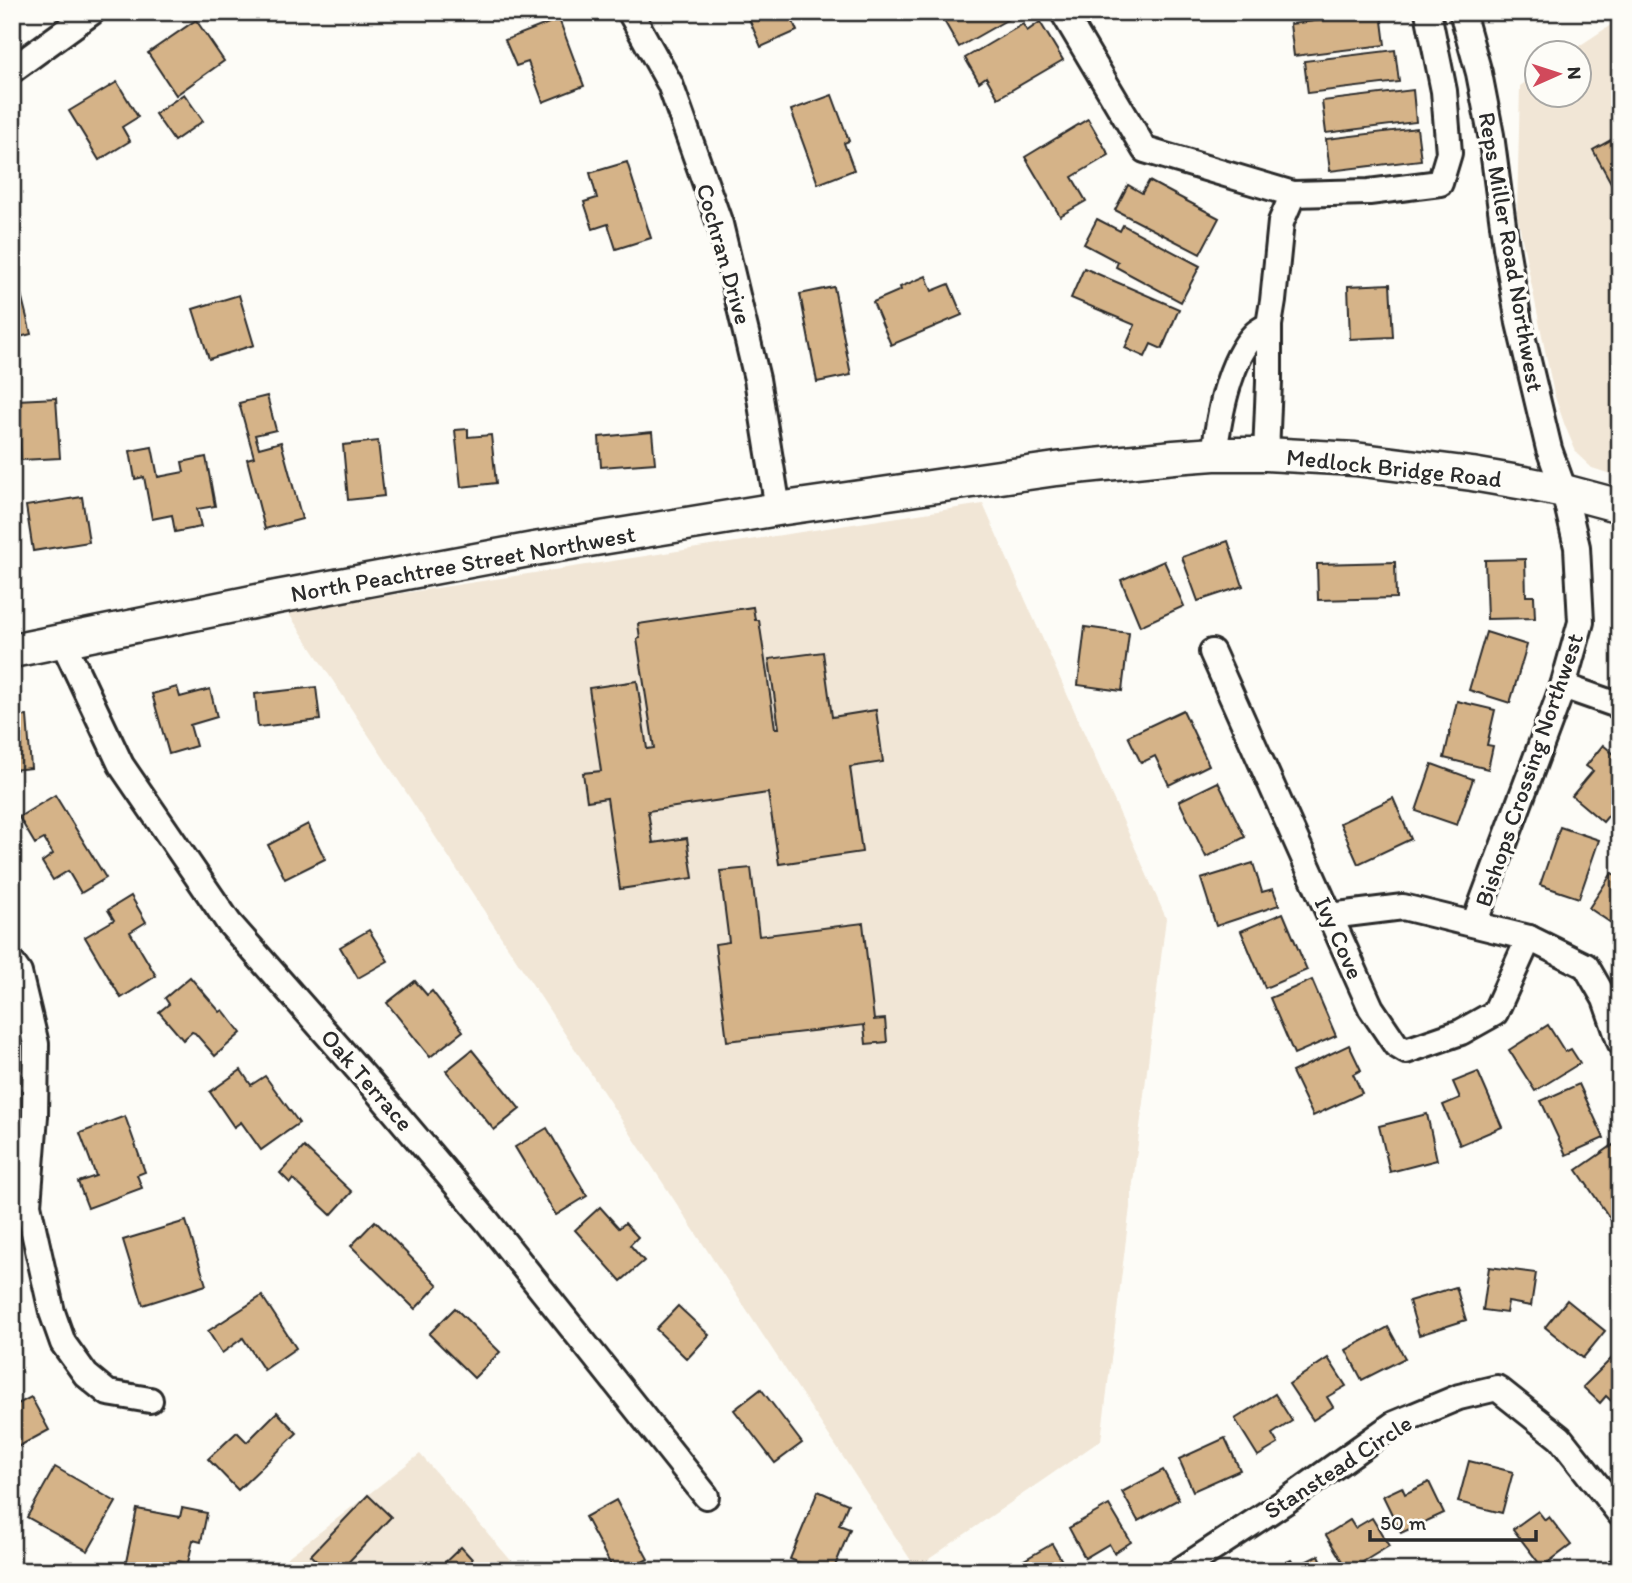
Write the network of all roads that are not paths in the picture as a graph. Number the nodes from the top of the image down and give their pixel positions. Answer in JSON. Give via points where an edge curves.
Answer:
{"nodes":[{"id":1,"x":92,"y":12,"type":"edge"},
{"id":2,"x":630,"y":12,"type":"edge"},
{"id":3,"x":1063,"y":12,"type":"edge"},
{"id":4,"x":1428,"y":12,"type":"edge"},
{"id":5,"x":1462,"y":12,"type":"edge"},
{"id":6,"x":12,"y":70,"type":"edge"},
{"id":7,"x":1293,"y":194,"type":"junction"},
{"id":8,"x":1269,"y":325,"type":"junction"},
{"id":9,"x":1213,"y":454,"type":"junction"},
{"id":10,"x":1266,"y":454,"type":"junction"},
{"id":11,"x":916,"y":489,"type":"joint"},
{"id":12,"x":1564,"y":491,"type":"junction"},
{"id":13,"x":1620,"y":506,"type":"edge"},
{"id":14,"x":778,"y":509,"type":"junction"},
{"id":15,"x":63,"y":642,"type":"junction"},
{"id":16,"x":12,"y":651,"type":"edge"},
{"id":17,"x":1212,"y":652,"type":"dead end"},
{"id":18,"x":1563,"y":687,"type":"junction"},
{"id":19,"x":1620,"y":706,"type":"edge"},
{"id":20,"x":1329,"y":916,"type":"junction"},
{"id":21,"x":1474,"y":924,"type":"junction"},
{"id":22,"x":1529,"y":938,"type":"junction"},
{"id":23,"x":12,"y":963,"type":"edge"},
{"id":24,"x":1620,"y":1042,"type":"edge"},
{"id":25,"x":150,"y":1400,"type":"dead end"},
{"id":26,"x":706,"y":1496,"type":"dead end"},
{"id":27,"x":1620,"y":1514,"type":"edge"},
{"id":28,"x":1179,"y":1571,"type":"edge"}],
"edges":[{"from":1,"to":6,"type":"street"},
{"from":2,"to":14,"type":"street","name":"Cochran Drive","via":[[670,85],[720,224],[757,379]]},
{"from":3,"to":7,"type":"street","via":[[1145,150]]},
{"from":4,"to":7,"type":"street","via":[[1444,91],[1449,153],[1440,183],[1369,192]]},
{"from":5,"to":12,"type":"street","name":"Reps Miller Road Northwest","via":[[1491,135],[1519,323],[1549,449]]},
{"from":7,"to":8,"type":"street","via":[[1281,222]]},
{"from":8,"to":9,"type":"street","via":[[1256,333],[1238,359]]},
{"from":8,"to":10,"type":"street"},
{"from":9,"to":10,"type":"street","name":"Medlock Bridge Road"},
{"from":9,"to":11,"type":"street","name":"Medlock Bridge Road"},
{"from":10,"to":12,"type":"street","name":"Medlock Bridge Road","via":[[1355,458]]},
{"from":11,"to":14,"type":"street","name":"North Peachtree Street Northwest"},
{"from":12,"to":13,"type":"street","name":"Medlock Bridge Road"},
{"from":12,"to":18,"type":"street","name":"Bishops Crossing Northwest","via":[[1577,547],[1581,622]]},
{"from":14,"to":15,"type":"street","name":"North Peachtree Street Northwest","via":[[350,583]]},
{"from":15,"to":16,"type":"street","name":"North Peachtree Street Northwest"},
{"from":15,"to":26,"type":"street","name":"Oak Terrace","via":[[121,765],[229,923],[486,1220]]},
{"from":17,"to":20,"type":"street","name":"Ivy Cove"},
{"from":18,"to":19,"type":"street"},
{"from":18,"to":21,"type":"street","name":"Bishops Crossing Northwest"},
{"from":20,"to":21,"type":"street","via":[[1403,906]]},
{"from":20,"to":22,"type":"street","name":"Ivy Cove","via":[[1371,1009],[1395,1045],[1406,1051],[1461,1032],[1495,1013]]},
{"from":21,"to":22,"type":"street"},
{"from":22,"to":24,"type":"street","via":[[1586,966],[1605,999]]},
{"from":23,"to":25,"type":"street","via":[[19,973],[36,1044],[28,1205],[51,1312],[63,1343],[86,1375],[108,1393]]},
{"from":27,"to":28,"type":"street","name":"Stanstead Circle","via":[[1560,1438],[1497,1388],[1459,1397],[1394,1424]]}]}
